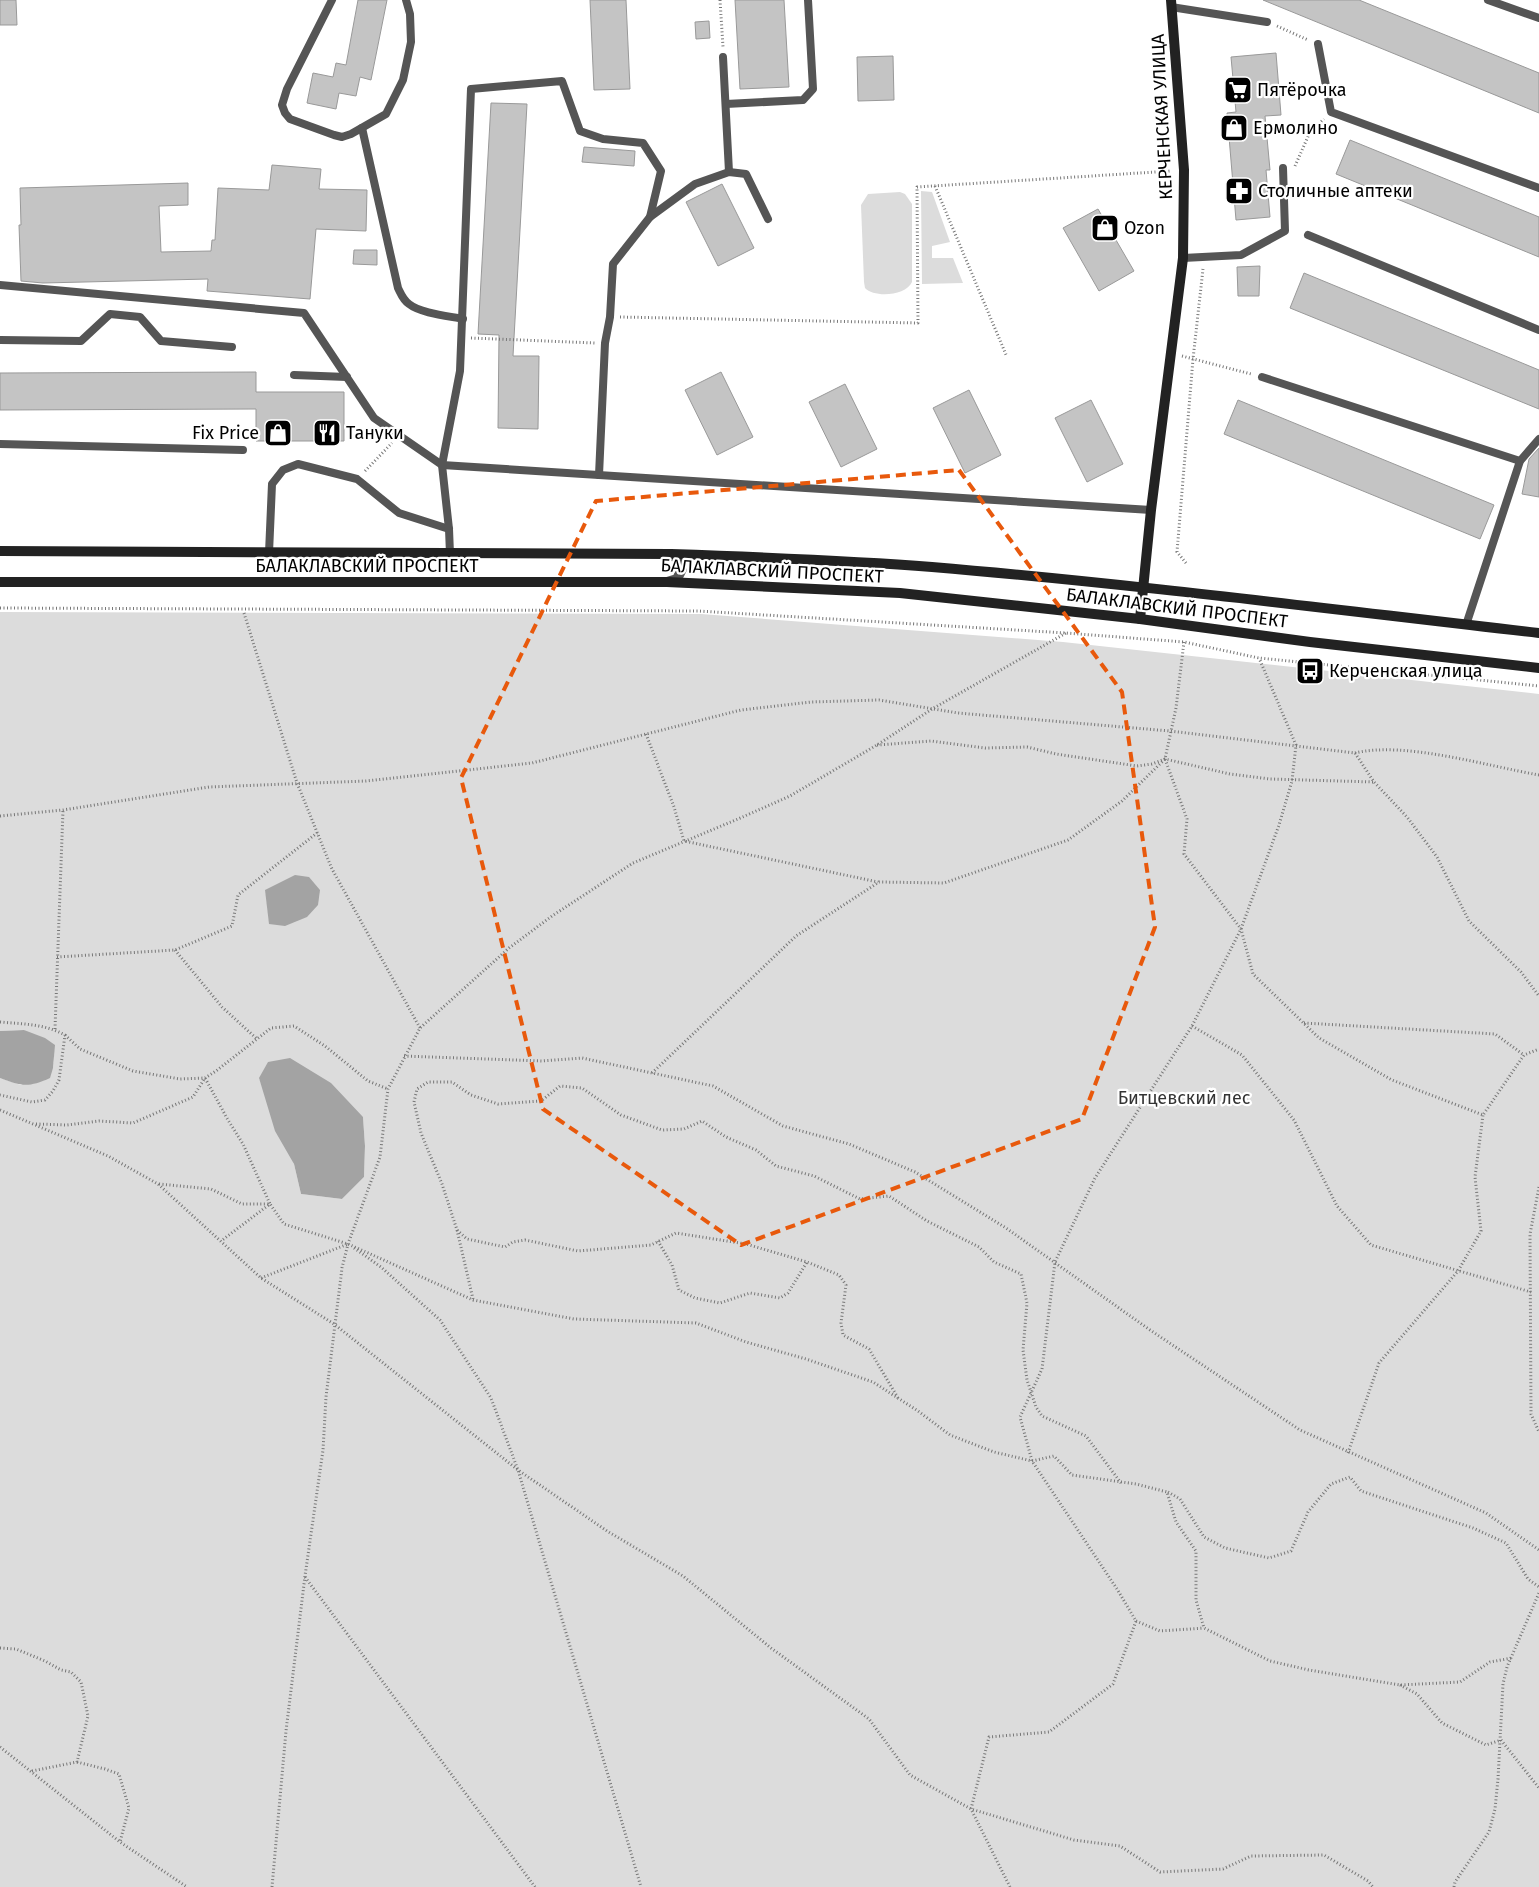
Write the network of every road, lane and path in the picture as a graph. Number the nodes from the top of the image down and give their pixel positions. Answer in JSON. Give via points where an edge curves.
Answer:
{"nodes":[{"id":1,"x":332,"y":0,"type":"edge"},
{"id":2,"x":406,"y":0,"type":"edge"},
{"id":3,"x":720,"y":0,"type":"edge"},
{"id":4,"x":808,"y":0,"type":"edge"},
{"id":5,"x":1488,"y":0,"type":"edge"},
{"id":6,"x":1171,"y":4,"type":"edge"},
{"id":7,"x":1539,"y":18,"type":"edge"},
{"id":8,"x":1267,"y":22,"type":"joint"},
{"id":9,"x":1318,"y":44,"type":"joint"},
{"id":10,"x":723,"y":58,"type":"joint"},
{"id":11,"x":726,"y":104,"type":"junction"},
{"id":12,"x":1331,"y":112,"type":"junction"},
{"id":13,"x":362,"y":128,"type":"junction"},
{"id":14,"x":1295,"y":167,"type":"dead end"},
{"id":15,"x":1283,"y":168,"type":"dead end"},
{"id":16,"x":1184,"y":170,"type":"junction"},
{"id":17,"x":730,"y":172,"type":"junction"},
{"id":18,"x":935,"y":186,"type":"junction"},
{"id":19,"x":1539,"y":188,"type":"edge"},
{"id":20,"x":650,"y":217,"type":"junction"},
{"id":21,"x":768,"y":219,"type":"dead end"},
{"id":22,"x":1308,"y":234,"type":"dead end"},
{"id":23,"x":1183,"y":258,"type":"junction"},
{"id":24,"x":1204,"y":258,"type":"junction"},
{"id":25,"x":0,"y":285,"type":"edge"},
{"id":26,"x":610,"y":317,"type":"junction"},
{"id":27,"x":462,"y":320,"type":"junction"},
{"id":28,"x":1539,"y":330,"type":"edge"},
{"id":29,"x":461,"y":337,"type":"junction"},
{"id":30,"x":0,"y":340,"type":"edge"},
{"id":31,"x":605,"y":344,"type":"junction"},
{"id":32,"x":232,"y":347,"type":"dead end"},
{"id":33,"x":1172,"y":354,"type":"junction"},
{"id":34,"x":1007,"y":357,"type":"dead end"},
{"id":35,"x":1193,"y":359,"type":"junction"},
{"id":36,"x":294,"y":375,"type":"dead end"},
{"id":37,"x":347,"y":377,"type":"junction"},
{"id":38,"x":1262,"y":377,"type":"joint"},
{"id":39,"x":399,"y":435,"type":"junction"},
{"id":40,"x":1539,"y":439,"type":"edge"},
{"id":41,"x":0,"y":444,"type":"edge"},
{"id":42,"x":242,"y":450,"type":"dead end"},
{"id":43,"x":1520,"y":461,"type":"junction"},
{"id":44,"x":442,"y":465,"type":"junction"},
{"id":45,"x":599,"y":475,"type":"junction"},
{"id":46,"x":358,"y":480,"type":"junction"},
{"id":47,"x":1151,"y":510,"type":"junction"},
{"id":48,"x":450,"y":528,"type":"junction"},
{"id":49,"x":0,"y":551,"type":"edge"},
{"id":50,"x":269,"y":552,"type":"junction"},
{"id":51,"x":450,"y":554,"type":"junction"},
{"id":52,"x":669,"y":554,"type":"junction"},
{"id":53,"x":1186,"y":563,"type":"dead end"},
{"id":54,"x":0,"y":582,"type":"edge"},
{"id":55,"x":667,"y":582,"type":"junction"},
{"id":56,"x":1143,"y":587,"type":"junction"},
{"id":57,"x":0,"y":608,"type":"edge"},
{"id":58,"x":244,"y":613,"type":"dead end"},
{"id":59,"x":1140,"y":619,"type":"junction"},
{"id":60,"x":1466,"y":625,"type":"junction"},
{"id":61,"x":1066,"y":633,"type":"junction"},
{"id":62,"x":1539,"y":634,"type":"edge"},
{"id":63,"x":1184,"y":642,"type":"junction"},
{"id":64,"x":1259,"y":658,"type":"junction"},
{"id":65,"x":1539,"y":668,"type":"edge"},
{"id":66,"x":1539,"y":686,"type":"edge"},
{"id":67,"x":932,"y":709,"type":"junction"},
{"id":68,"x":1170,"y":731,"type":"junction"},
{"id":69,"x":646,"y":734,"type":"junction"},
{"id":70,"x":877,"y":745,"type":"junction"},
{"id":71,"x":1296,"y":745,"type":"junction"},
{"id":72,"x":1355,"y":753,"type":"junction"},
{"id":73,"x":1165,"y":759,"type":"junction"},
{"id":74,"x":1539,"y":775,"type":"edge"},
{"id":75,"x":1292,"y":781,"type":"junction"},
{"id":76,"x":1374,"y":782,"type":"junction"},
{"id":77,"x":298,"y":783,"type":"junction"},
{"id":78,"x":63,"y":810,"type":"junction"},
{"id":79,"x":0,"y":816,"type":"edge"},
{"id":80,"x":318,"y":833,"type":"junction"},
{"id":81,"x":684,"y":841,"type":"junction"},
{"id":82,"x":878,"y":882,"type":"junction"},
{"id":83,"x":1241,"y":929,"type":"junction"},
{"id":84,"x":175,"y":950,"type":"junction"},
{"id":85,"x":57,"y":957,"type":"junction"},
{"id":86,"x":1539,"y":996,"type":"edge"},
{"id":87,"x":0,"y":1022,"type":"edge"},
{"id":88,"x":1303,"y":1023,"type":"junction"},
{"id":89,"x":1192,"y":1026,"type":"junction"},
{"id":90,"x":420,"y":1028,"type":"junction"},
{"id":91,"x":55,"y":1029,"type":"junction"},
{"id":92,"x":65,"y":1035,"type":"junction"},
{"id":93,"x":257,"y":1039,"type":"junction"},
{"id":94,"x":1539,"y":1049,"type":"edge"},
{"id":95,"x":1524,"y":1055,"type":"junction"},
{"id":96,"x":404,"y":1056,"type":"junction"},
{"id":97,"x":652,"y":1073,"type":"junction"},
{"id":98,"x":205,"y":1078,"type":"junction"},
{"id":99,"x":388,"y":1089,"type":"junction"},
{"id":100,"x":0,"y":1095,"type":"edge"},
{"id":101,"x":0,"y":1110,"type":"edge"},
{"id":102,"x":1483,"y":1115,"type":"junction"},
{"id":103,"x":33,"y":1124,"type":"junction"},
{"id":104,"x":158,"y":1184,"type":"junction"},
{"id":105,"x":1539,"y":1187,"type":"edge"},
{"id":106,"x":270,"y":1204,"type":"junction"},
{"id":107,"x":457,"y":1230,"type":"junction"},
{"id":108,"x":221,"y":1241,"type":"junction"},
{"id":109,"x":658,"y":1241,"type":"junction"},
{"id":110,"x":348,"y":1244,"type":"junction"},
{"id":111,"x":807,"y":1262,"type":"junction"},
{"id":112,"x":1055,"y":1262,"type":"junction"},
{"id":113,"x":1458,"y":1271,"type":"junction"},
{"id":114,"x":261,"y":1278,"type":"junction"},
{"id":115,"x":1531,"y":1292,"type":"junction"},
{"id":116,"x":473,"y":1300,"type":"junction"},
{"id":117,"x":334,"y":1324,"type":"junction"},
{"id":118,"x":898,"y":1398,"type":"junction"},
{"id":119,"x":1539,"y":1432,"type":"edge"},
{"id":120,"x":1348,"y":1453,"type":"junction"},
{"id":121,"x":1032,"y":1461,"type":"junction"},
{"id":122,"x":518,"y":1470,"type":"junction"},
{"id":123,"x":1122,"y":1483,"type":"junction"},
{"id":124,"x":1167,"y":1492,"type":"junction"},
{"id":125,"x":1539,"y":1550,"type":"edge"},
{"id":126,"x":305,"y":1576,"type":"junction"},
{"id":127,"x":1539,"y":1587,"type":"edge"},
{"id":128,"x":1539,"y":1593,"type":"edge"},
{"id":129,"x":1136,"y":1621,"type":"junction"},
{"id":130,"x":1204,"y":1628,"type":"junction"},
{"id":131,"x":0,"y":1648,"type":"edge"},
{"id":132,"x":1512,"y":1658,"type":"junction"},
{"id":133,"x":1400,"y":1685,"type":"junction"},
{"id":134,"x":1501,"y":1740,"type":"junction"},
{"id":135,"x":0,"y":1747,"type":"edge"},
{"id":136,"x":77,"y":1762,"type":"junction"},
{"id":137,"x":31,"y":1771,"type":"junction"},
{"id":138,"x":1539,"y":1788,"type":"edge"},
{"id":139,"x":972,"y":1809,"type":"junction"},
{"id":140,"x":120,"y":1842,"type":"junction"},
{"id":141,"x":186,"y":1887,"type":"edge"},
{"id":142,"x":272,"y":1887,"type":"edge"},
{"id":143,"x":535,"y":1887,"type":"edge"},
{"id":144,"x":641,"y":1887,"type":"edge"},
{"id":145,"x":1010,"y":1887,"type":"edge"},
{"id":146,"x":1373,"y":1887,"type":"edge"},
{"id":147,"x":1454,"y":1887,"type":"edge"}],
"edges":[{"from":1,"to":13,"type":"lane","via":[[282,105],[290,119],[334,135],[346,136]]},
{"from":2,"to":13,"type":"lane","via":[[411,42],[403,80],[386,114]]},
{"from":3,"to":10,"type":"path"},
{"from":4,"to":11,"type":"lane","via":[[813,89],[803,100]]},
{"from":5,"to":7,"type":"lane"},
{"from":6,"to":8,"type":"lane"},
{"from":6,"to":16,"type":"main road","name":"КЕРЧЕНСКАЯ УЛИЦА"},
{"from":8,"to":9,"type":"path"},
{"from":9,"to":12,"type":"lane"},
{"from":10,"to":11,"type":"lane"},
{"from":11,"to":17,"type":"lane"},
{"from":12,"to":14,"type":"path","via":[[1310,132]]},
{"from":12,"to":19,"type":"lane"},
{"from":13,"to":27,"type":"lane","via":[[402,297],[417,309]]},
{"from":15,"to":24,"type":"lane","via":[[1285,231],[1240,256]]},
{"from":16,"to":18,"type":"path"},
{"from":16,"to":23,"type":"main road","name":"КЕРЧЕНСКАЯ УЛИЦА"},
{"from":17,"to":20,"type":"lane","via":[[695,184]]},
{"from":17,"to":21,"type":"lane","via":[[746,174]]},
{"from":18,"to":26,"type":"path","via":[[917,188],[918,323]]},
{"from":18,"to":34,"type":"path"},
{"from":20,"to":26,"type":"lane","via":[[613,264]]},
{"from":20,"to":27,"type":"lane","via":[[661,171],[644,143],[604,139],[580,131],[562,81],[471,88]]},
{"from":22,"to":28,"type":"lane"},
{"from":23,"to":24,"type":"lane"},
{"from":23,"to":33,"type":"main road","name":"КЕРЧЕНСКАЯ УЛИЦА"},
{"from":24,"to":35,"type":"path"},
{"from":25,"to":37,"type":"lane","via":[[304,313]]},
{"from":26,"to":31,"type":"lane"},
{"from":27,"to":29,"type":"lane"},
{"from":29,"to":31,"type":"path"},
{"from":29,"to":44,"type":"lane","via":[[460,371]]},
{"from":30,"to":32,"type":"lane","via":[[81,341],[110,314],[140,317],[161,342]]},
{"from":31,"to":45,"type":"lane"},
{"from":33,"to":35,"type":"path"},
{"from":33,"to":47,"type":"main road","name":"КЕРЧЕНСКАЯ УЛИЦА"},
{"from":35,"to":38,"type":"path"},
{"from":35,"to":53,"type":"path","via":[[1177,552]]},
{"from":36,"to":37,"type":"lane"},
{"from":37,"to":39,"type":"lane","via":[[374,418]]},
{"from":38,"to":43,"type":"lane"},
{"from":39,"to":44,"type":"lane"},
{"from":39,"to":46,"type":"path"},
{"from":40,"to":43,"type":"lane"},
{"from":41,"to":42,"type":"lane"},
{"from":43,"to":60,"type":"lane"},
{"from":44,"to":45,"type":"lane"},
{"from":44,"to":48,"type":"lane"},
{"from":45,"to":47,"type":"lane"},
{"from":46,"to":48,"type":"lane","via":[[400,513]]},
{"from":46,"to":50,"type":"lane","via":[[298,464],[283,470],[272,484]]},
{"from":47,"to":56,"type":"main road","name":"КЕРЧЕНСКАЯ УЛИЦА"},
{"from":48,"to":51,"type":"lane"},
{"from":49,"to":50,"type":"main road","name":"БАЛАКЛАВСКИЙ ПРОСПЕКТ"},
{"from":50,"to":51,"type":"main road","name":"БАЛАКЛАВСКИЙ ПРОСПЕКТ"},
{"from":51,"to":52,"type":"main road","name":"БАЛАКЛАВСКИЙ ПРОСПЕКТ"},
{"from":52,"to":55,"type":"street","via":[[678,559],[682,569],[677,579]]},
{"from":52,"to":56,"type":"main road","name":"БАЛАКЛАВСКИЙ ПРОСПЕКТ","via":[[931,567]]},
{"from":54,"to":55,"type":"main road","name":"БАЛАКЛАВСКИЙ ПРОСПЕКТ"},
{"from":55,"to":59,"type":"main road","name":"БАЛАКЛАВСКИЙ ПРОСПЕКТ","via":[[900,593]]},
{"from":56,"to":59,"type":"main road","name":"КЕРЧЕНСКАЯ УЛИЦА"},
{"from":56,"to":60,"type":"main road","name":"БАЛАКЛАВСКИЙ ПРОСПЕКТ"},
{"from":57,"to":61,"type":"path","via":[[698,611]]},
{"from":58,"to":77,"type":"path"},
{"from":59,"to":65,"type":"main road","name":"БАЛАКЛАВСКИЙ ПРОСПЕКТ"},
{"from":60,"to":62,"type":"main road","name":"БАЛАКЛАВСКИЙ ПРОСПЕКТ"},
{"from":61,"to":63,"type":"path"},
{"from":61,"to":67,"type":"path"},
{"from":63,"to":64,"type":"path"},
{"from":63,"to":68,"type":"path"},
{"from":64,"to":66,"type":"path"},
{"from":64,"to":71,"type":"path"},
{"from":67,"to":68,"type":"path"},
{"from":67,"to":69,"type":"path","via":[[879,700],[811,702],[741,710]]},
{"from":67,"to":70,"type":"path"},
{"from":68,"to":71,"type":"path"},
{"from":68,"to":73,"type":"path"},
{"from":69,"to":77,"type":"path","via":[[532,763],[366,781]]},
{"from":69,"to":81,"type":"path"},
{"from":70,"to":73,"type":"path","via":[[931,741],[985,748],[1027,747],[1137,766]]},
{"from":70,"to":81,"type":"path","via":[[790,796]]},
{"from":71,"to":72,"type":"path"},
{"from":71,"to":75,"type":"path"},
{"from":72,"to":74,"type":"path","via":[[1365,750],[1435,755]]},
{"from":72,"to":76,"type":"path"},
{"from":73,"to":75,"type":"path","via":[[1230,774]]},
{"from":73,"to":82,"type":"path","via":[[1122,801],[1068,840],[944,883]]},
{"from":73,"to":83,"type":"path","via":[[1187,819],[1184,854]]},
{"from":75,"to":76,"type":"path"},
{"from":75,"to":83,"type":"path"},
{"from":76,"to":86,"type":"path","via":[[1407,817],[1437,857],[1469,921],[1521,972]]},
{"from":77,"to":78,"type":"path","via":[[209,788]]},
{"from":77,"to":80,"type":"path"},
{"from":78,"to":79,"type":"path"},
{"from":78,"to":85,"type":"path"},
{"from":80,"to":84,"type":"path","via":[[238,895],[232,926]]},
{"from":80,"to":90,"type":"path","via":[[332,869]]},
{"from":81,"to":82,"type":"path"},
{"from":81,"to":90,"type":"path","via":[[633,863],[552,916],[489,964]]},
{"from":82,"to":97,"type":"path","via":[[796,936]]},
{"from":83,"to":88,"type":"path","via":[[1253,974]]},
{"from":83,"to":89,"type":"path"},
{"from":84,"to":85,"type":"path"},
{"from":84,"to":93,"type":"path","via":[[222,1007]]},
{"from":85,"to":91,"type":"path"},
{"from":87,"to":91,"type":"path"},
{"from":88,"to":95,"type":"path","via":[[1495,1034]]},
{"from":88,"to":102,"type":"path","via":[[1319,1038],[1392,1080]]},
{"from":89,"to":112,"type":"path","via":[[1095,1178]]},
{"from":89,"to":113,"type":"path","via":[[1242,1055],[1294,1120],[1337,1206],[1371,1246]]},
{"from":90,"to":96,"type":"path"},
{"from":91,"to":92,"type":"path"},
{"from":92,"to":98,"type":"path","via":[[80,1049],[133,1071],[180,1079]]},
{"from":92,"to":100,"type":"path","via":[[59,1080],[45,1100],[32,1102]]},
{"from":93,"to":98,"type":"path"},
{"from":93,"to":99,"type":"path","via":[[271,1028],[294,1026],[368,1081]]},
{"from":94,"to":95,"type":"path"},
{"from":95,"to":102,"type":"path"},
{"from":96,"to":97,"type":"path","via":[[542,1062],[582,1058]]},
{"from":96,"to":99,"type":"path"},
{"from":97,"to":112,"type":"path","via":[[713,1086],[783,1126],[849,1144],[915,1172]]},
{"from":98,"to":103,"type":"path","via":[[193,1097],[133,1123]]},
{"from":98,"to":106,"type":"path","via":[[244,1144]]},
{"from":99,"to":110,"type":"path","via":[[380,1157]]},
{"from":101,"to":103,"type":"path"},
{"from":102,"to":113,"type":"path","via":[[1475,1177],[1481,1231]]},
{"from":103,"to":104,"type":"path","via":[[108,1156]]},
{"from":104,"to":106,"type":"path","via":[[211,1189],[242,1204]]},
{"from":104,"to":108,"type":"path"},
{"from":105,"to":115,"type":"path","via":[[1530,1234]]},
{"from":106,"to":108,"type":"path"},
{"from":106,"to":110,"type":"path","via":[[284,1224]]},
{"from":107,"to":109,"type":"path","via":[[468,1239],[505,1247],[525,1240],[578,1251]]},
{"from":107,"to":116,"type":"path"},
{"from":107,"to":123,"type":"path","via":[[421,1132],[414,1102],[417,1089],[428,1082],[452,1082],[471,1095],[498,1104],[541,1101],[560,1086],[582,1088],[621,1115],[662,1130],[684,1129],[702,1121],[726,1137],[756,1150],[776,1166],[814,1176],[860,1199],[889,1196],[927,1221],[979,1247],[994,1262],[1021,1274],[1027,1303],[1023,1350],[1026,1380],[1036,1407],[1042,1416],[1086,1436]]},
{"from":108,"to":114,"type":"path"},
{"from":109,"to":111,"type":"path","via":[[676,1232],[746,1244]]},
{"from":109,"to":111,"type":"path","via":[[672,1265],[678,1290],[695,1298],[720,1303],[750,1292],[780,1298],[788,1293]]},
{"from":110,"to":114,"type":"path"},
{"from":110,"to":116,"type":"path"},
{"from":110,"to":117,"type":"path"},
{"from":110,"to":122,"type":"path","via":[[381,1267],[440,1320],[491,1398]]},
{"from":111,"to":118,"type":"path","via":[[839,1275],[846,1285],[841,1323],[843,1335],[870,1349]]},
{"from":112,"to":120,"type":"path","via":[[1300,1430]]},
{"from":112,"to":121,"type":"path","via":[[1042,1369],[1020,1417]]},
{"from":113,"to":115,"type":"path"},
{"from":113,"to":120,"type":"path","via":[[1379,1363]]},
{"from":114,"to":117,"type":"path"},
{"from":115,"to":119,"type":"path","via":[[1531,1414]]},
{"from":116,"to":118,"type":"path","via":[[574,1319],[696,1323],[873,1382]]},
{"from":117,"to":122,"type":"path"},
{"from":117,"to":126,"type":"path","via":[[323,1450]]},
{"from":118,"to":121,"type":"path","via":[[950,1435],[994,1452]]},
{"from":120,"to":125,"type":"path","via":[[1486,1513]]},
{"from":121,"to":123,"type":"path","via":[[1054,1456],[1072,1476]]},
{"from":121,"to":129,"type":"path"},
{"from":122,"to":139,"type":"path","via":[[607,1531],[683,1576],[771,1648],[869,1719],[910,1775]]},
{"from":122,"to":144,"type":"path"},
{"from":123,"to":124,"type":"path"},
{"from":124,"to":127,"type":"path","via":[[1180,1499],[1204,1537],[1225,1548],[1268,1558],[1290,1551],[1308,1512],[1331,1484],[1350,1477],[1361,1491],[1473,1528],[1506,1543],[1528,1578]]},
{"from":124,"to":130,"type":"path","via":[[1176,1522],[1196,1552],[1196,1600]]},
{"from":126,"to":142,"type":"path","via":[[286,1731]]},
{"from":126,"to":143,"type":"path"},
{"from":128,"to":132,"type":"path"},
{"from":129,"to":130,"type":"path","via":[[1160,1631]]},
{"from":129,"to":139,"type":"path","via":[[1113,1684],[1049,1732],[989,1737]]},
{"from":130,"to":133,"type":"path","via":[[1270,1661]]},
{"from":131,"to":136,"type":"path","via":[[16,1649],[46,1660],[61,1670],[71,1672],[81,1682],[88,1716]]},
{"from":132,"to":133,"type":"path","via":[[1490,1662],[1460,1682]]},
{"from":132,"to":134,"type":"path","via":[[1503,1684]]},
{"from":133,"to":134,"type":"path","via":[[1417,1694],[1442,1723],[1486,1745]]},
{"from":134,"to":138,"type":"path"},
{"from":134,"to":147,"type":"path","via":[[1495,1809],[1489,1832]]},
{"from":135,"to":137,"type":"path"},
{"from":136,"to":137,"type":"path"},
{"from":136,"to":140,"type":"path","via":[[119,1774],[129,1808]]},
{"from":137,"to":140,"type":"path"},
{"from":139,"to":145,"type":"path"},
{"from":139,"to":146,"type":"path","via":[[1074,1840],[1120,1846],[1160,1872],[1223,1869],[1251,1856],[1324,1855]]},
{"from":140,"to":141,"type":"path"}]}
